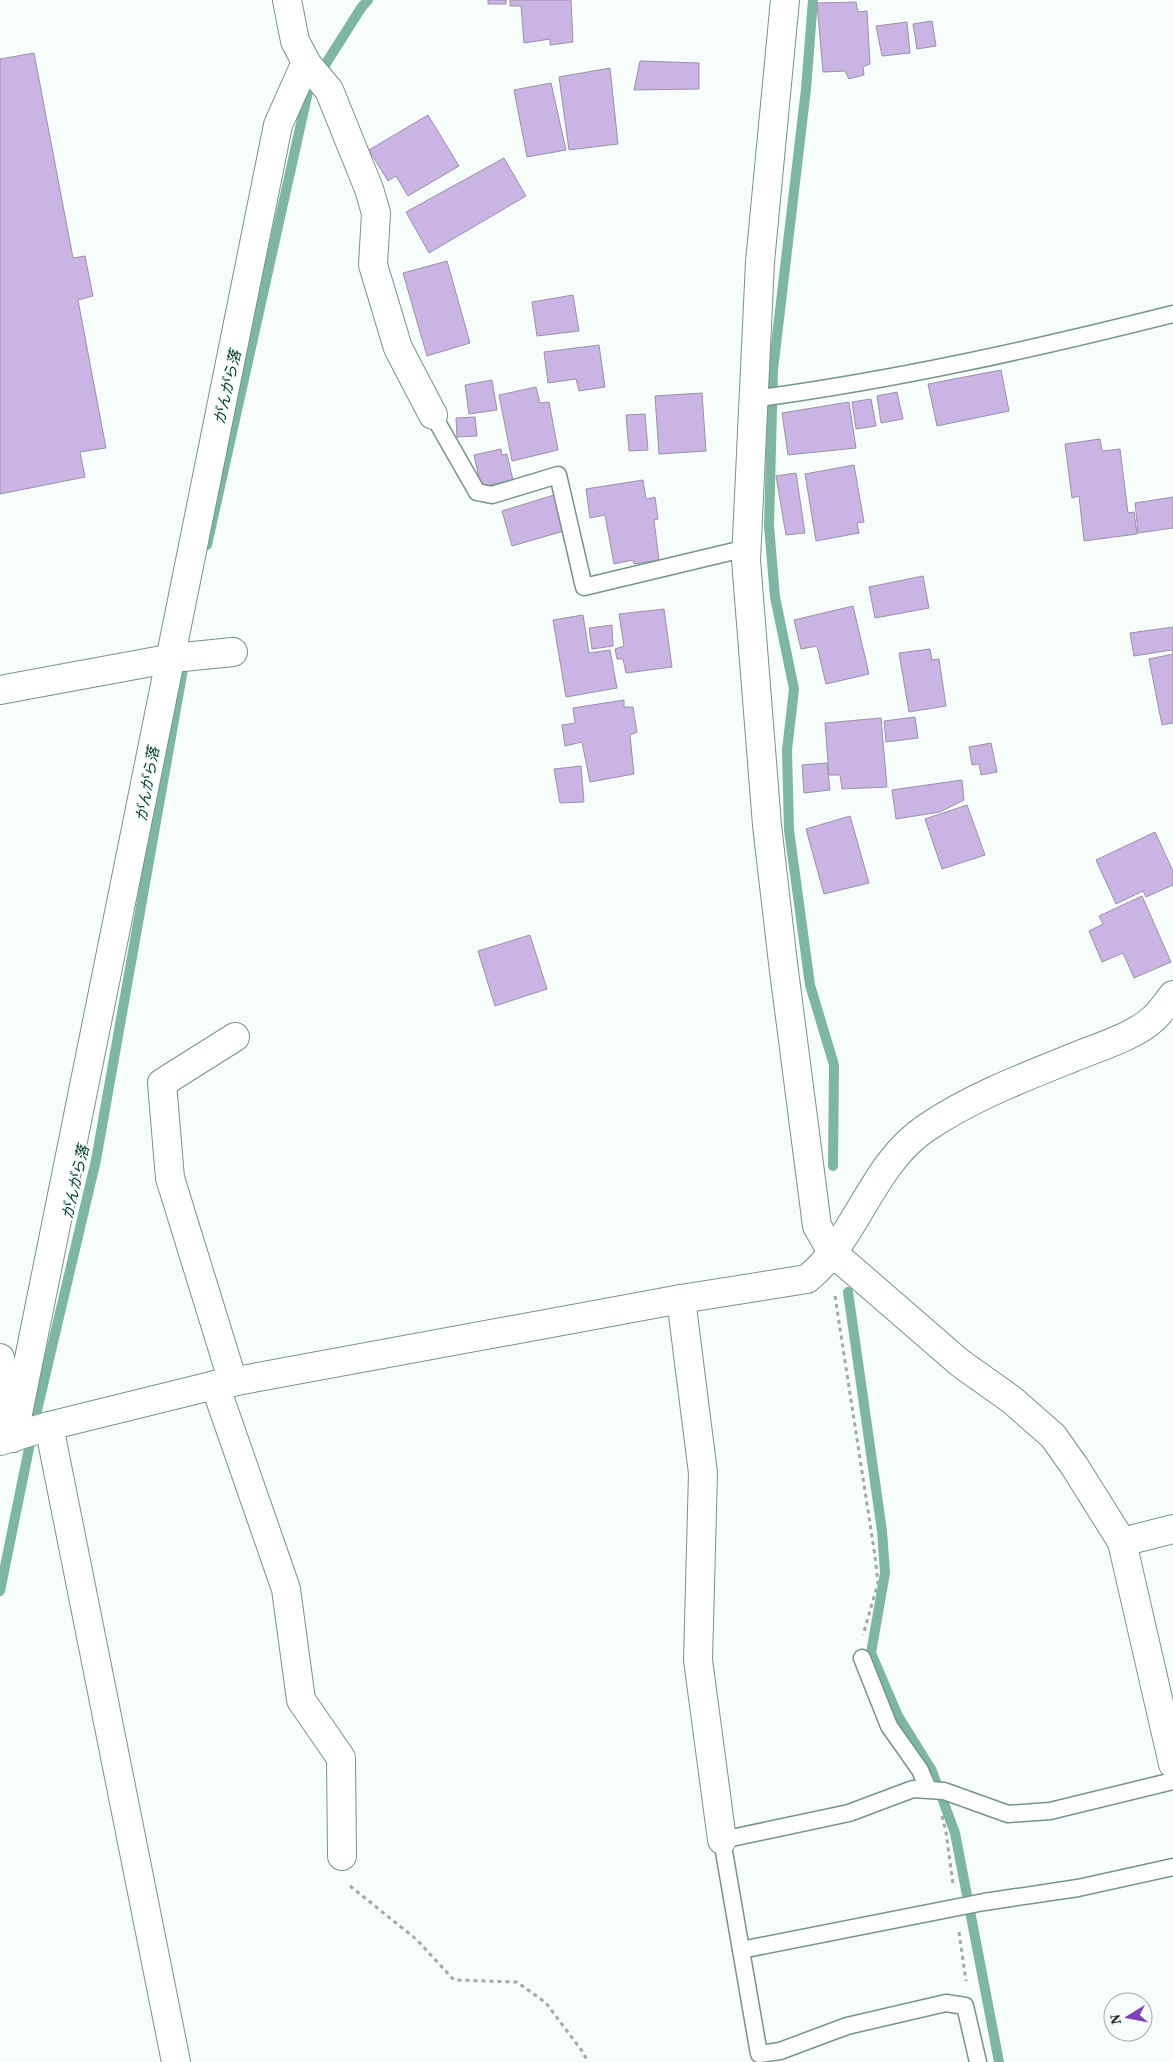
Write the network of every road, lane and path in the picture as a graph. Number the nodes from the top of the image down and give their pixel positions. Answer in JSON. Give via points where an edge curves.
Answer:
{"nodes":[{"id":1,"x":287,"y":0,"type":"edge"},
{"id":2,"x":786,"y":0,"type":"edge"},
{"id":3,"x":307,"y":63,"type":"junction"},
{"id":4,"x":1173,"y":314,"type":"edge"},
{"id":5,"x":753,"y":399,"type":"junction"},
{"id":6,"x":434,"y":415,"type":"joint"},
{"id":7,"x":747,"y":548,"type":"junction"},
{"id":8,"x":220,"y":653,"type":"dead end"},
{"id":9,"x":171,"y":658,"type":"junction"},
{"id":10,"x":0,"y":690,"type":"edge"},
{"id":11,"x":1173,"y":994,"type":"edge"},
{"id":12,"x":234,"y":1037,"type":"dead end"},
{"id":13,"x":826,"y":1261,"type":"junction"},
{"id":14,"x":681,"y":1299,"type":"junction"},
{"id":15,"x":0,"y":1358,"type":"edge"},
{"id":16,"x":224,"y":1383,"type":"junction"},
{"id":17,"x":48,"y":1426,"type":"junction"},
{"id":18,"x":10,"y":1439,"type":"edge"},
{"id":19,"x":1173,"y":1529,"type":"edge"},
{"id":20,"x":1122,"y":1542,"type":"junction"},
{"id":21,"x":862,"y":1658,"type":"joint"},
{"id":22,"x":1173,"y":1764,"type":"edge"},
{"id":23,"x":1173,"y":1781,"type":"edge"},
{"id":24,"x":936,"y":1790,"type":"junction"},
{"id":25,"x":722,"y":1840,"type":"junction"},
{"id":26,"x":342,"y":1856,"type":"joint"},
{"id":27,"x":1173,"y":1867,"type":"edge"},
{"id":28,"x":741,"y":1950,"type":"junction"},
{"id":29,"x":176,"y":2062,"type":"edge"},
{"id":30,"x":588,"y":2062,"type":"edge"},
{"id":31,"x":978,"y":2062,"type":"edge"}],
"edges":[{"from":1,"to":3,"type":"street","via":[[295,41]]},
{"from":2,"to":5,"type":"street","via":[[760,262]]},
{"from":3,"to":6,"type":"street","via":[[329,90],[369,189],[376,213],[373,265],[398,348]]},
{"from":3,"to":9,"type":"street","via":[[278,125]]},
{"from":4,"to":5,"type":"lane","via":[[947,367]]},
{"from":5,"to":7,"type":"street"},
{"from":6,"to":7,"type":"lane","via":[[477,492],[492,496],[558,475],[584,587]]},
{"from":7,"to":13,"type":"street","via":[[766,815],[818,1226]]},
{"from":8,"to":9,"type":"street"},
{"from":9,"to":10,"type":"street"},
{"from":9,"to":18,"type":"street"},
{"from":11,"to":13,"type":"street","via":[[1154,1019],[1124,1037],[1010,1083],[924,1129],[894,1158]]},
{"from":12,"to":16,"type":"street","via":[[162,1083],[170,1178]]},
{"from":13,"to":14,"type":"street","via":[[807,1279]]},
{"from":13,"to":20,"type":"street","via":[[1012,1400],[1053,1436]]},
{"from":13,"to":21,"type":"path","via":[[878,1583],[861,1640]]},
{"from":14,"to":16,"type":"street"},
{"from":14,"to":25,"type":"street","via":[[703,1473],[698,1660]]},
{"from":15,"to":18,"type":"street"},
{"from":16,"to":17,"type":"street"},
{"from":16,"to":26,"type":"street","via":[[286,1589],[302,1700],[341,1758]]},
{"from":17,"to":18,"type":"street"},
{"from":17,"to":29,"type":"street"},
{"from":19,"to":20,"type":"street"},
{"from":20,"to":22,"type":"street"},
{"from":21,"to":24,"type":"lane","via":[[890,1726]]},
{"from":23,"to":24,"type":"lane","via":[[1050,1811],[1008,1814]]},
{"from":24,"to":25,"type":"lane","via":[[913,1789],[849,1813]]},
{"from":25,"to":28,"type":"lane"},
{"from":26,"to":30,"type":"path","via":[[350,1886],[416,1939],[454,1980],[517,1982],[546,2003]]},
{"from":27,"to":28,"type":"lane","via":[[1078,1888],[962,1906]]},
{"from":28,"to":31,"type":"lane","via":[[759,2054],[780,2051],[847,2026],[946,2003],[965,2006]]}]}
